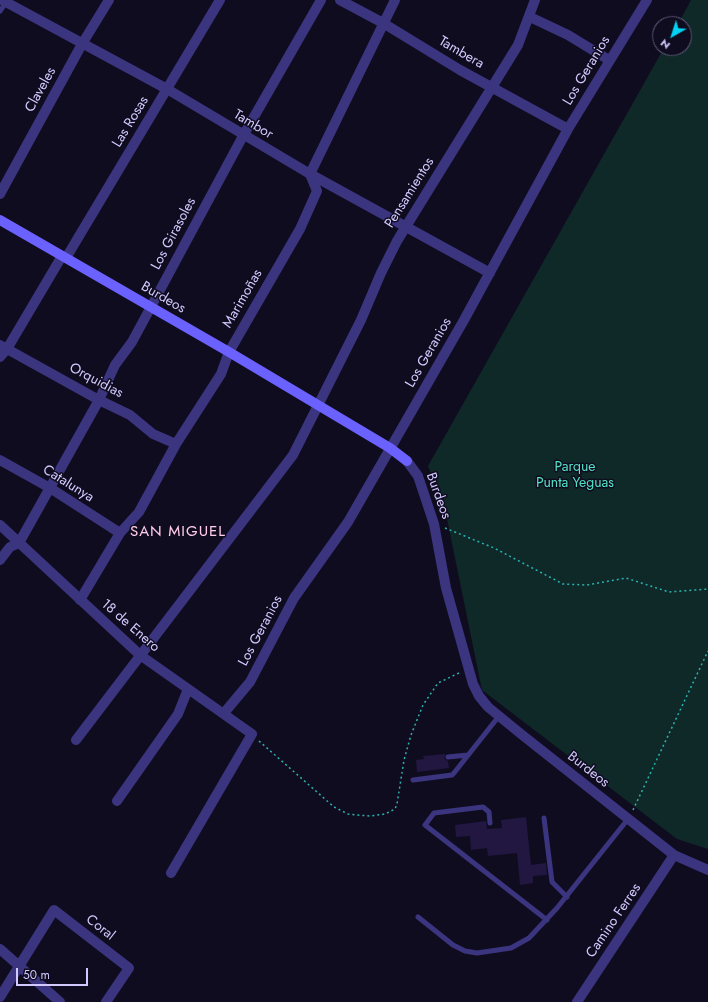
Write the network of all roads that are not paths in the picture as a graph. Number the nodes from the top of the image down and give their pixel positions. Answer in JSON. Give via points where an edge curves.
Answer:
{"nodes":[{"id":1,"x":109,"y":0,"type":"edge"},
{"id":2,"x":220,"y":0,"type":"edge"},
{"id":3,"x":322,"y":0,"type":"edge"},
{"id":4,"x":340,"y":0,"type":"edge"},
{"id":5,"x":395,"y":0,"type":"edge"},
{"id":6,"x":535,"y":0,"type":"edge"},
{"id":7,"x":647,"y":0,"type":"edge"},
{"id":8,"x":4,"y":3,"type":"edge"},
{"id":9,"x":530,"y":17,"type":"junction"},
{"id":10,"x":384,"y":23,"type":"junction"},
{"id":11,"x":82,"y":44,"type":"junction"},
{"id":12,"x":609,"y":60,"type":"junction"},
{"id":13,"x":493,"y":88,"type":"junction"},
{"id":14,"x":167,"y":89,"type":"junction"},
{"id":15,"x":568,"y":129,"type":"junction"},
{"id":16,"x":243,"y":136,"type":"junction"},
{"id":17,"x":310,"y":174,"type":"junction"},
{"id":18,"x":0,"y":194,"type":"edge"},
{"id":19,"x":0,"y":220,"type":"edge"},
{"id":20,"x":406,"y":227,"type":"junction"},
{"id":21,"x":64,"y":257,"type":"junction"},
{"id":22,"x":490,"y":273,"type":"junction"},
{"id":23,"x":151,"y":307,"type":"junction"},
{"id":24,"x":4,"y":347,"type":"edge"},
{"id":25,"x":229,"y":352,"type":"junction"},
{"id":26,"x":0,"y":357,"type":"edge"},
{"id":27,"x":99,"y":400,"type":"junction"},
{"id":28,"x":317,"y":406,"type":"junction"},
{"id":29,"x":176,"y":444,"type":"junction"},
{"id":30,"x":390,"y":448,"type":"junction"},
{"id":31,"x":0,"y":460,"type":"edge"},
{"id":32,"x":50,"y":488,"type":"junction"},
{"id":33,"x":0,"y":525,"type":"edge"},
{"id":34,"x":120,"y":533,"type":"junction"},
{"id":35,"x":19,"y":543,"type":"junction"},
{"id":36,"x":0,"y":560,"type":"edge"},
{"id":37,"x":80,"y":600,"type":"junction"},
{"id":38,"x":140,"y":655,"type":"junction"},
{"id":39,"x":188,"y":689,"type":"junction"},
{"id":40,"x":224,"y":713,"type":"junction"},
{"id":41,"x":499,"y":716,"type":"junction"},
{"id":42,"x":76,"y":740,"type":"dead end"},
{"id":43,"x":468,"y":755,"type":"junction"},
{"id":44,"x":448,"y":757,"type":"dead end"},
{"id":45,"x":413,"y":780,"type":"dead end"},
{"id":46,"x":117,"y":800,"type":"dead end"},
{"id":47,"x":544,"y":818,"type":"dead end"},
{"id":48,"x":628,"y":819,"type":"junction"},
{"id":49,"x":490,"y":823,"type":"dead end"},
{"id":50,"x":674,"y":855,"type":"junction"},
{"id":51,"x":708,"y":870,"type":"edge"},
{"id":52,"x":171,"y":873,"type":"dead end"},
{"id":53,"x":567,"y":896,"type":"junction"},
{"id":54,"x":418,"y":917,"type":"dead end"},
{"id":55,"x":547,"y":920,"type":"junction"},
{"id":56,"x":0,"y":949,"type":"edge"},
{"id":57,"x":20,"y":965,"type":"junction"},
{"id":58,"x":0,"y":996,"type":"edge"},
{"id":59,"x":60,"y":1002,"type":"edge"},
{"id":60,"x":106,"y":1002,"type":"edge"},
{"id":61,"x":577,"y":1002,"type":"edge"}],
"edges":[{"from":1,"to":11,"type":"street","name":"Claveles"},
{"from":2,"to":14,"type":"street","name":"Las Rosas"},
{"from":3,"to":16,"type":"street","name":"Los Girasoles"},
{"from":4,"to":10,"type":"street","name":"Tambera"},
{"from":5,"to":10,"type":"street"},
{"from":6,"to":9,"type":"street","name":"Pensamientos"},
{"from":7,"to":12,"type":"street","name":"Los Geranios"},
{"from":8,"to":11,"type":"street","name":"Tambor"},
{"from":9,"to":12,"type":"street","via":[[568,35]]},
{"from":9,"to":13,"type":"street","name":"Pensamientos","via":[[518,45]]},
{"from":10,"to":13,"type":"street","name":"Tambera"},
{"from":10,"to":17,"type":"street"},
{"from":11,"to":14,"type":"street","name":"Tambor"},
{"from":11,"to":18,"type":"street","name":"Claveles"},
{"from":12,"to":15,"type":"street","name":"Los Geranios"},
{"from":13,"to":15,"type":"street","name":"Tambera"},
{"from":13,"to":20,"type":"street","name":"Pensamientos"},
{"from":14,"to":16,"type":"street","name":"Tambor"},
{"from":14,"to":21,"type":"street","name":"Las Rosas"},
{"from":15,"to":22,"type":"street","name":"Los Geranios"},
{"from":16,"to":17,"type":"street","name":"Tambor"},
{"from":16,"to":23,"type":"street","name":"Los Girasoles"},
{"from":17,"to":20,"type":"street","name":"Tambor"},
{"from":17,"to":25,"type":"street","name":"Marimoñas","via":[[317,191],[309,211]]},
{"from":19,"to":21,"type":"street","name":"Burdeos"},
{"from":20,"to":22,"type":"street","name":"Tambor"},
{"from":20,"to":28,"type":"street","name":"Pensamientos"},
{"from":21,"to":23,"type":"street","name":"Burdeos"},
{"from":21,"to":24,"type":"street","name":"Las Rosas"},
{"from":22,"to":30,"type":"street","name":"Los Geranios"},
{"from":23,"to":25,"type":"street","name":"Burdeos"},
{"from":23,"to":27,"type":"street","name":"Los Girasoles","via":[[132,342],[115,365]]},
{"from":24,"to":26,"type":"street","name":"Las Rosas"},
{"from":24,"to":27,"type":"street","name":"Orquidias"},
{"from":25,"to":28,"type":"street","name":"Burdeos"},
{"from":25,"to":29,"type":"street","name":"Marimoñas","via":[[221,374]]},
{"from":27,"to":29,"type":"street","name":"Orquidias","via":[[130,415],[153,434]]},
{"from":27,"to":32,"type":"street","name":"Los Girasoles"},
{"from":28,"to":30,"type":"street","name":"Burdeos"},
{"from":28,"to":38,"type":"street","name":"Pensamientos","via":[[293,455]]},
{"from":29,"to":34,"type":"street","name":"Marimoñas","via":[[139,512]]},
{"from":30,"to":40,"type":"street","name":"Los Geranios","via":[[348,522],[294,598],[250,682]]},
{"from":30,"to":41,"type":"street","name":"Burdeos","via":[[407,461],[418,476],[434,524],[446,588],[469,670],[478,696]]},
{"from":31,"to":32,"type":"street","name":"Catalunya"},
{"from":32,"to":34,"type":"street","name":"Catalunya"},
{"from":32,"to":35,"type":"street","name":"Los Girasoles"},
{"from":33,"to":35,"type":"street","name":"18 de Enero"},
{"from":34,"to":37,"type":"street","name":"Marimoñas"},
{"from":35,"to":36,"type":"street","name":"Los Girasoles","via":[[10,547]]},
{"from":35,"to":37,"type":"street","name":"18 de Enero"},
{"from":37,"to":38,"type":"street","name":"18 de Enero"},
{"from":38,"to":39,"type":"street","name":"18 de Enero"},
{"from":38,"to":42,"type":"street","name":"Pensamientos"},
{"from":39,"to":40,"type":"street","name":"18 de Enero"},
{"from":39,"to":46,"type":"street","via":[[178,714]]},
{"from":40,"to":52,"type":"street","name":"18 de Enero","via":[[252,734]]},
{"from":41,"to":43,"type":"lane"},
{"from":41,"to":48,"type":"street","name":"Burdeos"},
{"from":43,"to":44,"type":"lane"},
{"from":43,"to":45,"type":"lane","via":[[452,775]]},
{"from":47,"to":53,"type":"lane","via":[[552,882]]},
{"from":48,"to":50,"type":"street","name":"Burdeos"},
{"from":48,"to":53,"type":"lane"},
{"from":49,"to":55,"type":"lane","via":[[489,812],[483,807],[434,814],[425,825]]},
{"from":50,"to":51,"type":"street","name":"Burdeos"},
{"from":50,"to":61,"type":"street","name":"Camino Ferres"},
{"from":53,"to":55,"type":"lane"},
{"from":54,"to":55,"type":"lane","via":[[453,945],[477,953],[511,948],[529,938]]},
{"from":56,"to":57,"type":"street"},
{"from":57,"to":58,"type":"street"},
{"from":57,"to":59,"type":"street"},
{"from":57,"to":60,"type":"street","name":"Coral","via":[[54,910],[129,968]]}]}
